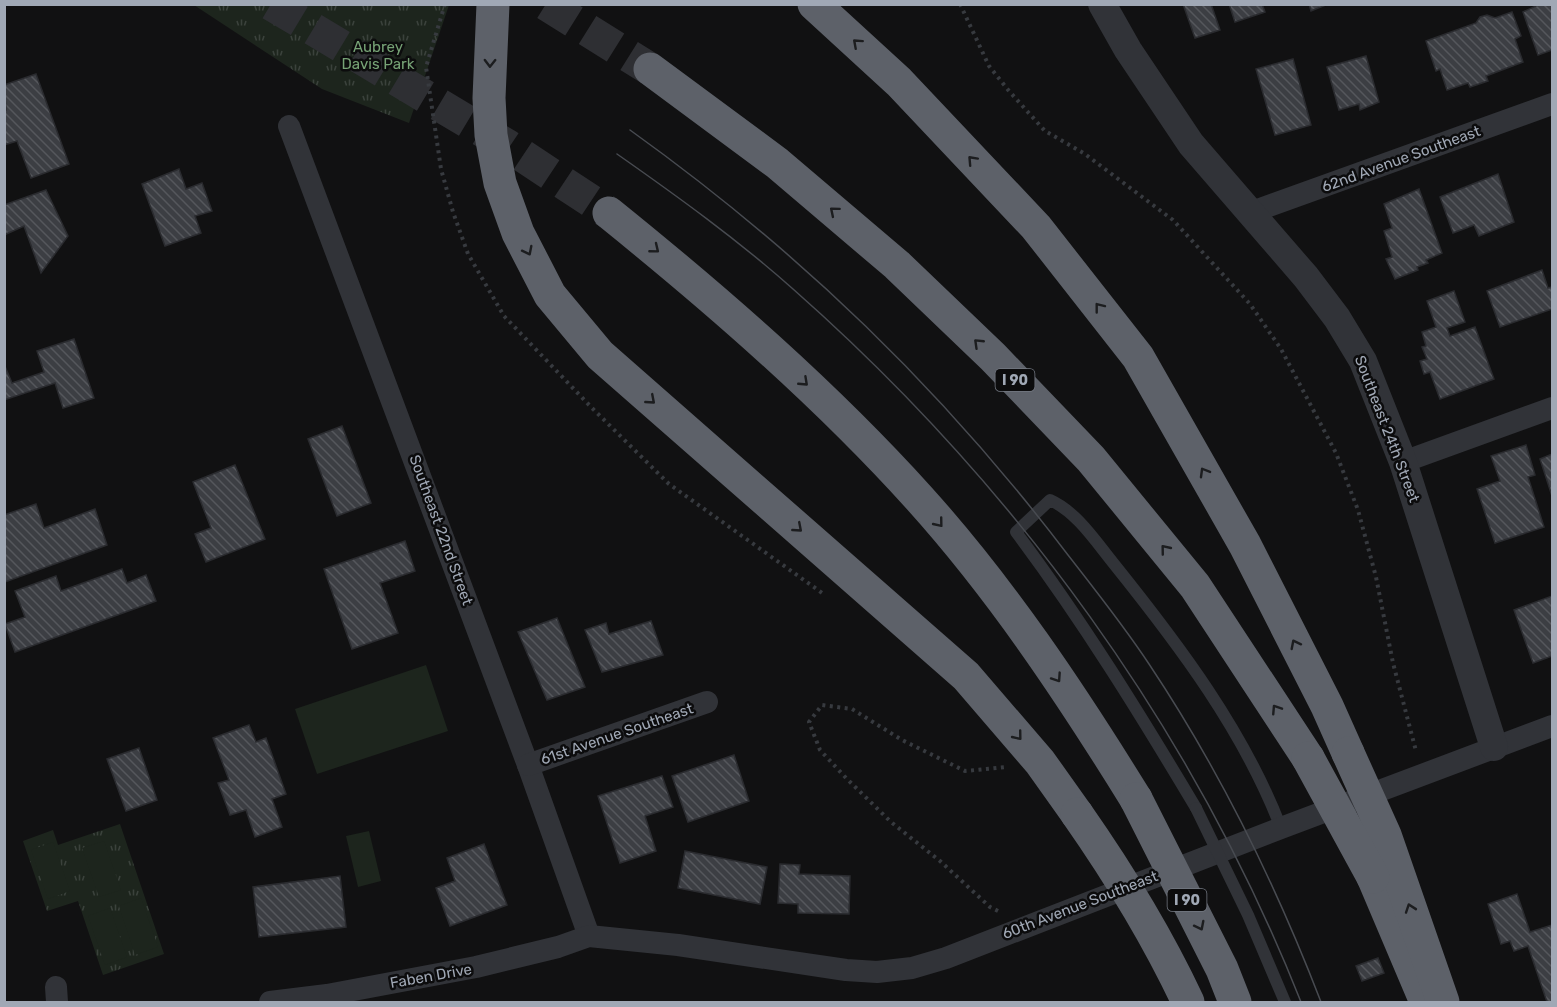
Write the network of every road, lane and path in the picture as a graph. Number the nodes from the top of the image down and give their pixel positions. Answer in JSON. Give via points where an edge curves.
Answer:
{"nodes":[{"id":1,"x":493,"y":4,"type":"edge"},
{"id":2,"x":814,"y":4,"type":"edge"},
{"id":3,"x":960,"y":4,"type":"edge"},
{"id":4,"x":1102,"y":4,"type":"edge"},
{"id":5,"x":650,"y":69,"type":"tunnel mouth"},
{"id":6,"x":1552,"y":104,"type":"edge"},
{"id":7,"x":289,"y":126,"type":"dead end"},
{"id":8,"x":609,"y":213,"type":"tunnel mouth"},
{"id":9,"x":1249,"y":213,"type":"junction"},
{"id":10,"x":1552,"y":408,"type":"edge"},
{"id":11,"x":1403,"y":462,"type":"junction"},
{"id":12,"x":707,"y":702,"type":"dead end"},
{"id":13,"x":1552,"y":726,"type":"edge"},
{"id":14,"x":1494,"y":747,"type":"junction"},
{"id":15,"x":528,"y":765,"type":"junction"},
{"id":16,"x":1007,"y":767,"type":"dead end"},
{"id":17,"x":1422,"y":774,"type":"junction"},
{"id":18,"x":1281,"y":828,"type":"junction"},
{"id":19,"x":1027,"y":925,"type":"junction"},
{"id":20,"x":589,"y":936,"type":"junction"},
{"id":21,"x":270,"y":1002,"type":"edge"},
{"id":22,"x":1188,"y":1002,"type":"edge"},
{"id":23,"x":1235,"y":1002,"type":"edge"},
{"id":24,"x":1285,"y":1002,"type":"edge"},
{"id":25,"x":1426,"y":1002,"type":"edge"},
{"id":26,"x":1443,"y":1002,"type":"edge"}],
"edges":[{"from":1,"to":22,"type":"highway","one_way":true,"bridge":true,"via":[[489,98],[498,174],[518,233],[550,295],[600,355],[966,676],[1012,728],[1114,867]]},
{"from":26,"to":2,"type":"highway","one_way":true,"bridge":true,"via":[[1385,835],[1327,706],[1245,545],[1138,357],[1036,227],[899,82]]},
{"from":3,"to":17,"type":"path","via":[[990,66],[1045,130],[1173,220],[1250,304],[1281,349],[1336,453],[1358,510]]},
{"from":4,"to":9,"type":"street","name":"Southeast 24th Street","via":[[1191,144]]},
{"from":25,"to":5,"type":"highway","number":"I 90","one_way":true,"bridge":true,"via":[[1373,877],[1308,758],[1195,586],[1091,459],[897,265],[777,163]]},
{"from":6,"to":9,"type":"street","name":"62nd Avenue Southeast"},
{"from":7,"to":15,"type":"street","name":"Southeast 22nd Street"},
{"from":8,"to":23,"type":"highway","number":"I 90","one_way":true,"bridge":true,"via":[[691,278],[762,342],[920,498],[1030,638],[1098,737],[1136,799]]},
{"from":9,"to":11,"type":"street","name":"Southeast 24th Street","via":[[1337,318],[1363,361]]},
{"from":10,"to":11,"type":"street"},
{"from":11,"to":14,"type":"street","name":"Southeast 24th Street"},
{"from":12,"to":15,"type":"street","name":"61st Avenue Southeast"},
{"from":13,"to":14,"type":"street","name":"60th Avenue Southeast"},
{"from":14,"to":17,"type":"street","name":"60th Avenue Southeast"},
{"from":15,"to":20,"type":"street","name":"Southeast 22nd Street"},
{"from":16,"to":19,"type":"path","via":[[965,771],[902,740],[852,709],[822,705],[809,722],[820,750],[891,822],[990,907]]},
{"from":17,"to":18,"type":"street","name":"60th Avenue Southeast"},
{"from":18,"to":19,"type":"street","name":"60th Avenue Southeast"},
{"from":18,"to":24,"type":"lane","bridge":true,"via":[[1265,787],[1238,737],[1157,618],[1064,506],[1050,500],[1016,532],[1112,669],[1196,808]]},
{"from":19,"to":20,"type":"street","name":"60th Avenue Southeast","via":[[912,969],[878,972]]},
{"from":20,"to":21,"type":"street","name":"Faben Drive","via":[[476,967]]}]}
